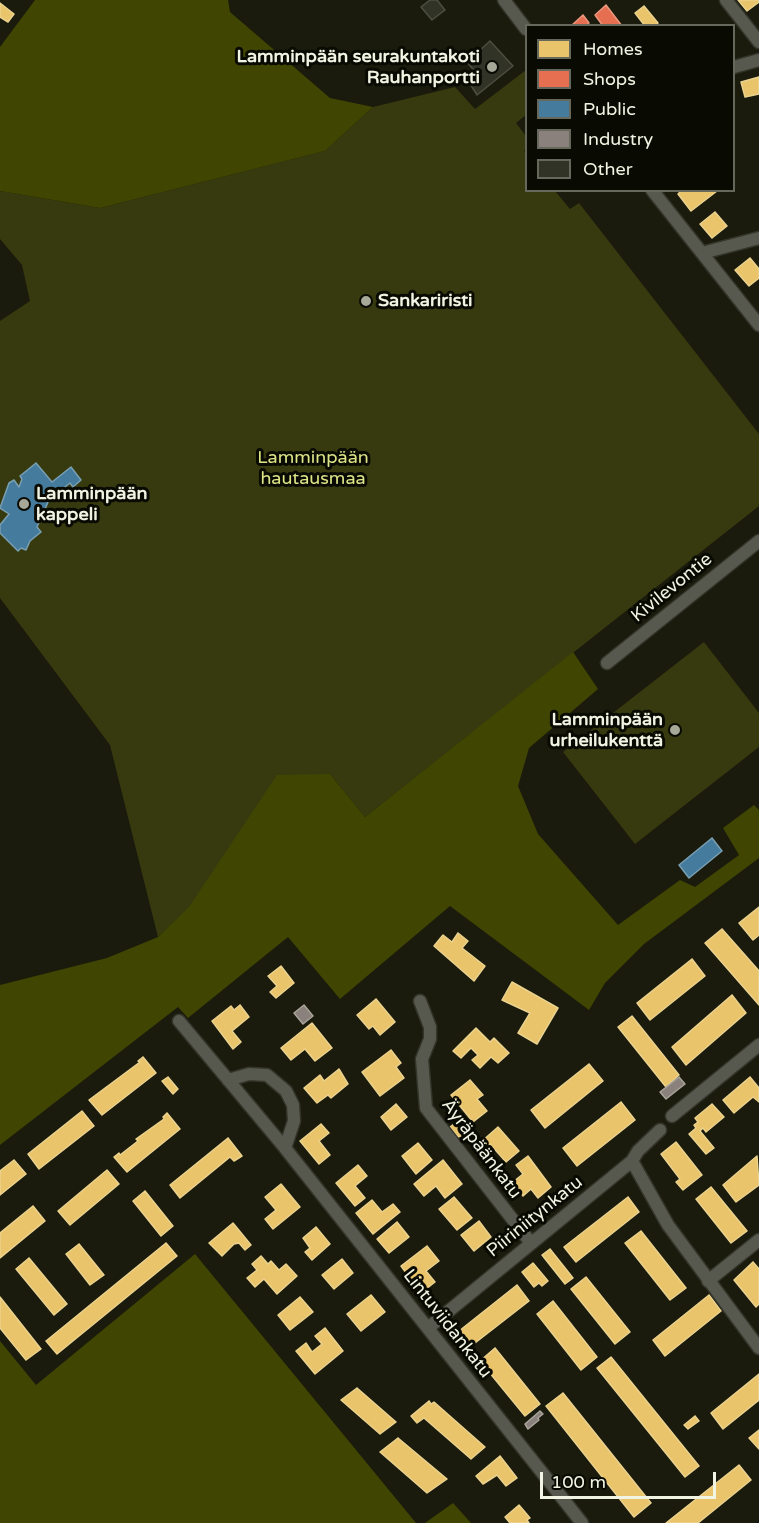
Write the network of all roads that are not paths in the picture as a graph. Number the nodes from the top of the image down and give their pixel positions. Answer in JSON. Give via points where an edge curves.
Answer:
{"nodes":[{"id":1,"x":504,"y":0,"type":"edge"},
{"id":2,"x":726,"y":0,"type":"edge"},
{"id":3,"x":525,"y":28,"type":"edge"},
{"id":4,"x":759,"y":42,"type":"edge"},
{"id":5,"x":759,"y":60,"type":"edge"},
{"id":6,"x":735,"y":67,"type":"edge"},
{"id":7,"x":654,"y":192,"type":"edge"},
{"id":8,"x":759,"y":238,"type":"edge"},
{"id":9,"x":702,"y":253,"type":"junction"},
{"id":10,"x":759,"y":325,"type":"edge"},
{"id":11,"x":759,"y":541,"type":"edge"},
{"id":12,"x":607,"y":663,"type":"dead end"},
{"id":13,"x":420,"y":1000,"type":"dead end"},
{"id":14,"x":179,"y":1021,"type":"dead end"},
{"id":15,"x":759,"y":1045,"type":"edge"},
{"id":16,"x":228,"y":1080,"type":"junction"},
{"id":17,"x":672,"y":1116,"type":"dead end"},
{"id":18,"x":660,"y":1130,"type":"dead end"},
{"id":19,"x":285,"y":1148,"type":"junction"},
{"id":20,"x":632,"y":1161,"type":"junction"},
{"id":21,"x":759,"y":1240,"type":"edge"},
{"id":22,"x":531,"y":1243,"type":"junction"},
{"id":23,"x":708,"y":1281,"type":"junction"},
{"id":24,"x":428,"y":1328,"type":"junction"},
{"id":25,"x":759,"y":1348,"type":"edge"},
{"id":26,"x":582,"y":1523,"type":"edge"}],
"edges":[{"from":1,"to":3,"type":"street"},
{"from":2,"to":4,"type":"street"},
{"from":5,"to":6,"type":"street"},
{"from":7,"to":9,"type":"street"},
{"from":8,"to":9,"type":"street"},
{"from":9,"to":10,"type":"street"},
{"from":11,"to":12,"type":"street","name":"Kivilevontie"},
{"from":13,"to":22,"type":"street","name":"Äyräpäänkatu","via":[[430,1027],[422,1059],[426,1108]]},
{"from":14,"to":16,"type":"street","name":"Lintuviidankatu"},
{"from":15,"to":17,"type":"street"},
{"from":16,"to":19,"type":"street","name":"Lintuviidankatu"},
{"from":16,"to":19,"type":"street","via":[[249,1074],[267,1075],[286,1091],[294,1121]]},
{"from":18,"to":20,"type":"street","name":"Piiriniitynkatu"},
{"from":19,"to":24,"type":"street","name":"Lintuviidankatu"},
{"from":20,"to":22,"type":"street","name":"Piiriniitynkatu"},
{"from":20,"to":23,"type":"street","via":[[668,1225]]},
{"from":21,"to":23,"type":"street"},
{"from":22,"to":24,"type":"street","name":"Piiriniitynkatu"},
{"from":23,"to":25,"type":"street"},
{"from":24,"to":26,"type":"street","name":"Lintuviidankatu"}]}
